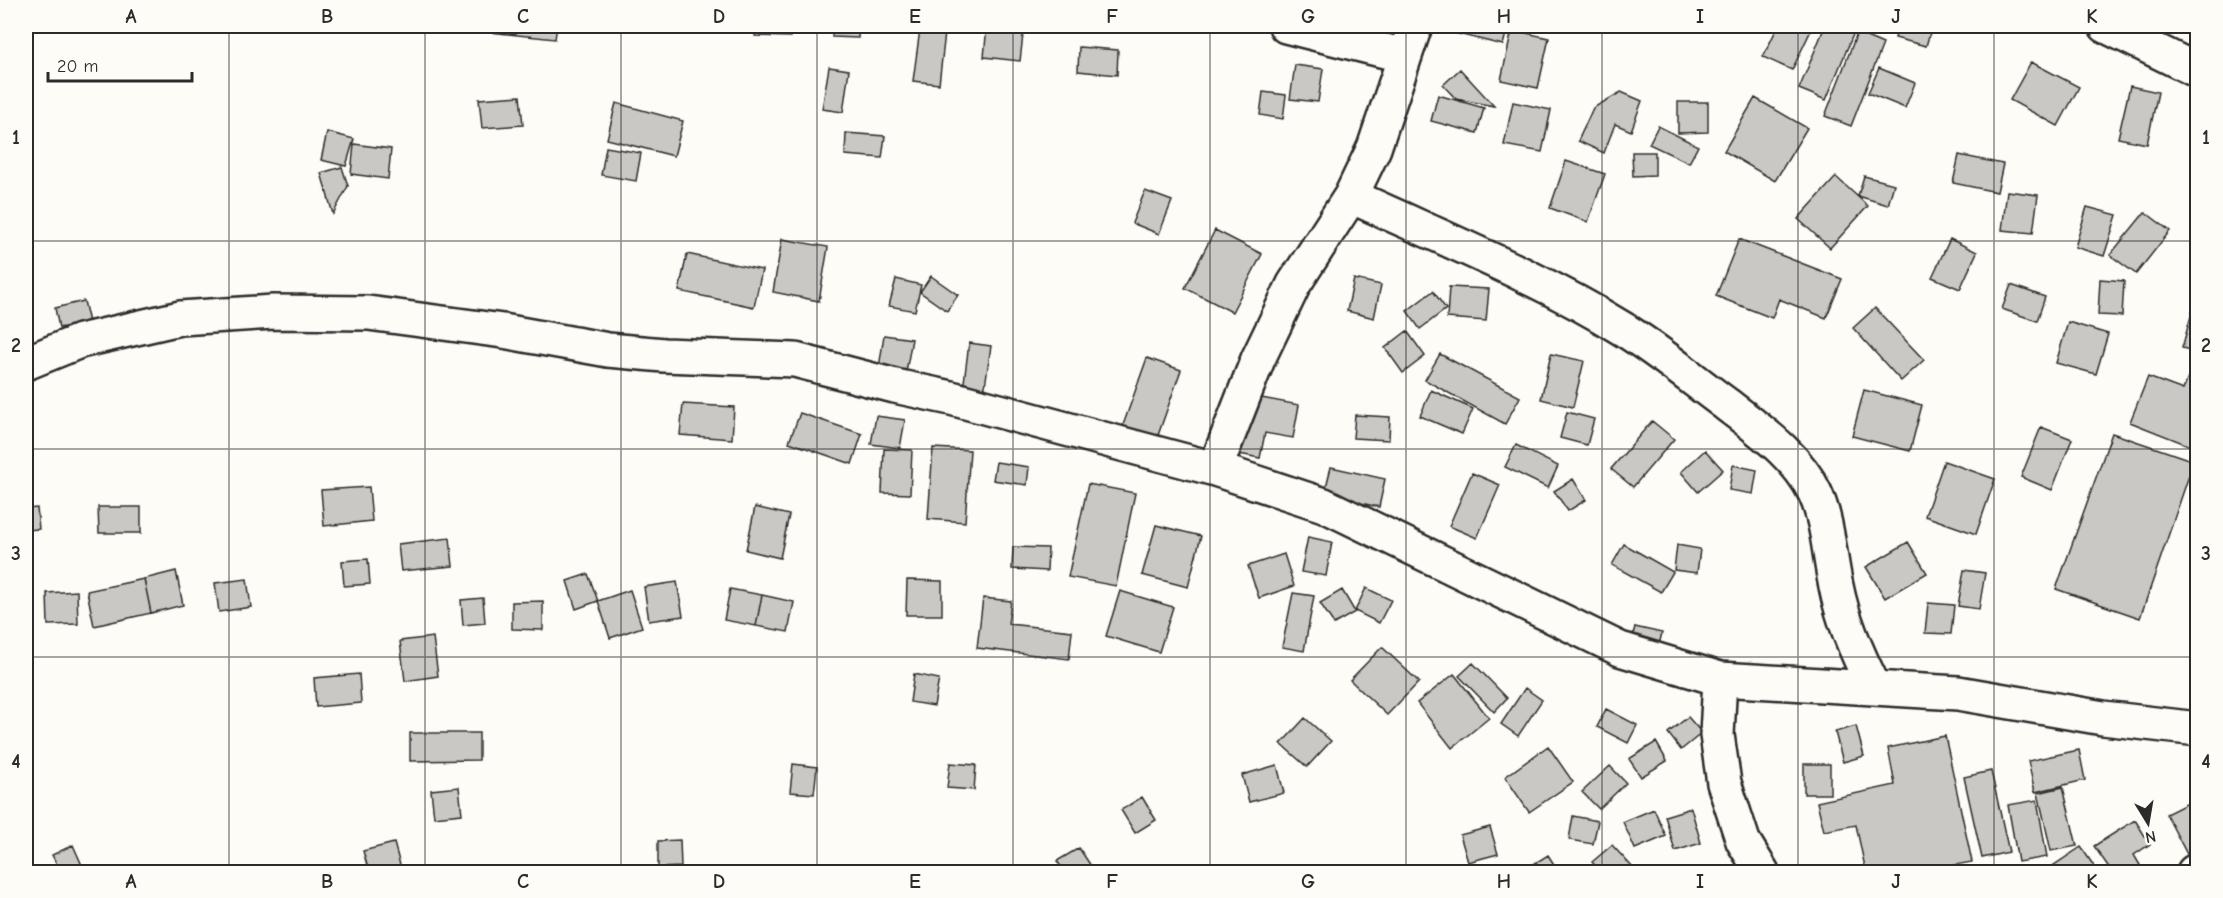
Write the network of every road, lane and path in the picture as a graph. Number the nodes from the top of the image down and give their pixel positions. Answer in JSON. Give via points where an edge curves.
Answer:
{"nodes":[{"id":1,"x":1286,"y":26,"type":"edge"},
{"id":2,"x":2109,"y":26,"type":"edge"},
{"id":3,"x":1410,"y":41,"type":"edge"},
{"id":4,"x":2198,"y":71,"type":"edge"},
{"id":5,"x":1351,"y":196,"type":"junction"},
{"id":6,"x":26,"y":363,"type":"edge"},
{"id":7,"x":1215,"y":469,"type":"junction"},
{"id":8,"x":1720,"y":679,"type":"junction"},
{"id":9,"x":1874,"y":687,"type":"junction"},
{"id":10,"x":2198,"y":729,"type":"edge"},
{"id":11,"x":1762,"y":873,"type":"edge"}],
"edges":[{"from":1,"to":3,"type":"street"},
{"from":2,"to":4,"type":"street"},
{"from":3,"to":5,"type":"street","via":[[1374,148]]},
{"from":5,"to":7,"type":"street","via":[[1294,284],[1258,359]]},
{"from":5,"to":9,"type":"street","via":[[1545,286],[1624,330],[1764,433],[1794,462],[1815,493],[1845,623]]},
{"from":6,"to":7,"type":"street","via":[[80,341],[180,318],[273,312],[368,313],[608,350],[795,360]]},
{"from":7,"to":8,"type":"street","via":[[1324,505],[1620,649]]},
{"from":8,"to":9,"type":"street"},
{"from":8,"to":11,"type":"street","via":[[1717,735],[1724,783],[1743,841]]},
{"from":9,"to":10,"type":"street","via":[[1958,693],[2103,718]]}]}
